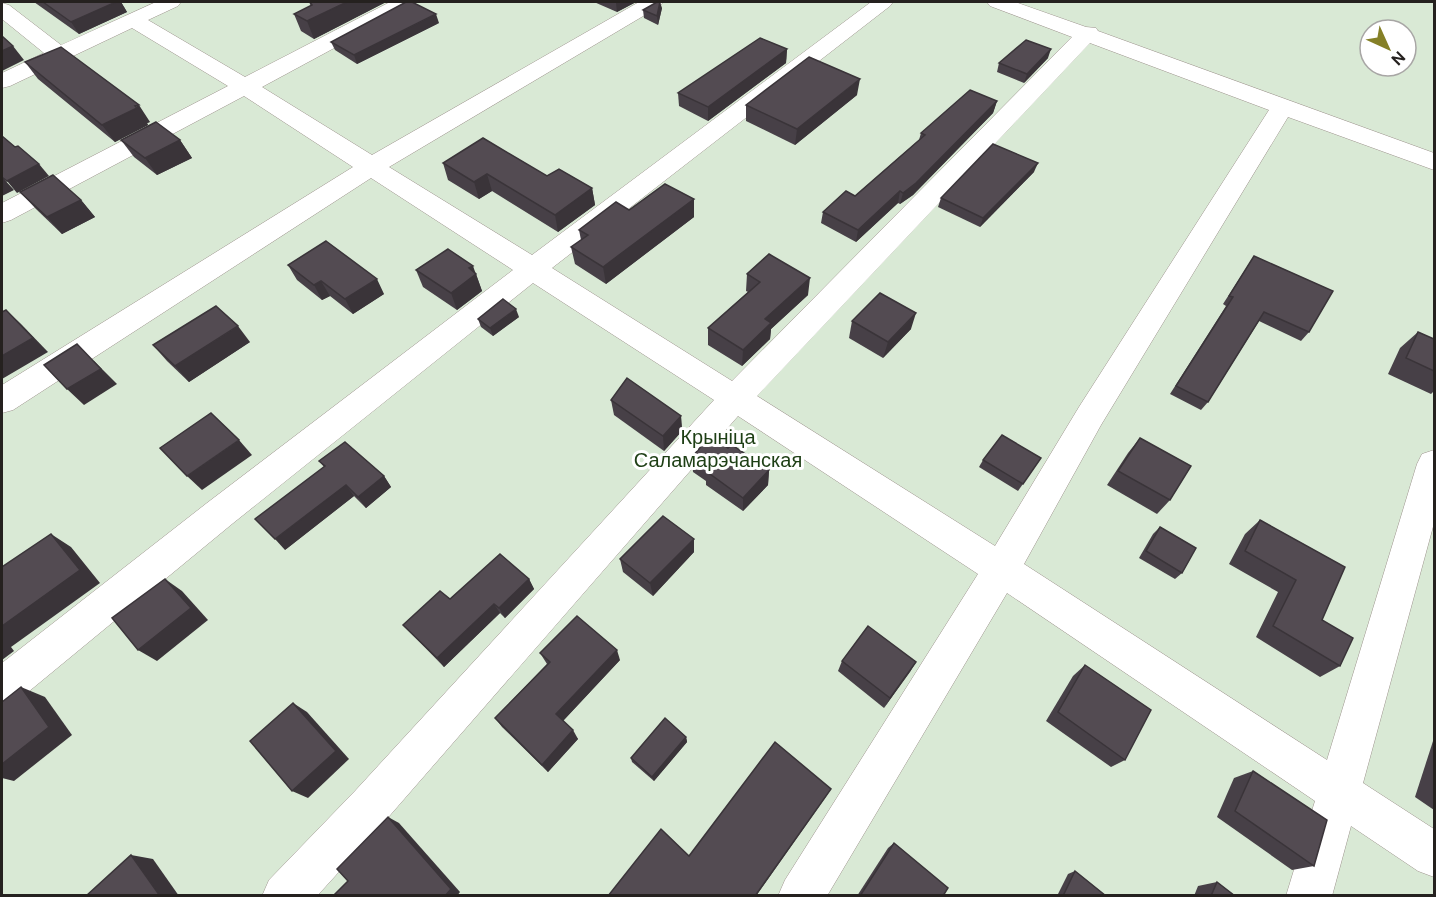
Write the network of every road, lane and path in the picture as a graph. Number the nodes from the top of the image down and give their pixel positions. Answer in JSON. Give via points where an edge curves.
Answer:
{"nodes":[{"id":1,"x":171,"y":2,"type":"edge"},
{"id":2,"x":405,"y":2,"type":"edge"},
{"id":3,"x":653,"y":2,"type":"edge"},
{"id":4,"x":883,"y":2,"type":"edge"},
{"id":5,"x":997,"y":2,"type":"edge"},
{"id":6,"x":2,"y":9,"type":"edge"},
{"id":7,"x":131,"y":19,"type":"junction"},
{"id":8,"x":1088,"y":33,"type":"junction"},
{"id":9,"x":58,"y":54,"type":"junction"},
{"id":10,"x":2,"y":81,"type":"edge"},
{"id":11,"x":243,"y":85,"type":"junction"},
{"id":12,"x":1284,"y":105,"type":"junction"},
{"id":13,"x":1434,"y":162,"type":"edge"},
{"id":14,"x":372,"y":166,"type":"junction"},
{"id":15,"x":2,"y":214,"type":"edge"},
{"id":16,"x":531,"y":269,"type":"junction"},
{"id":17,"x":735,"y":398,"type":"junction"},
{"id":18,"x":2,"y":401,"type":"edge"},
{"id":19,"x":1434,"y":464,"type":"edge"},
{"id":20,"x":1001,"y":569,"type":"junction"},
{"id":21,"x":2,"y":688,"type":"edge"},
{"id":22,"x":1340,"y":793,"type":"junction"},
{"id":23,"x":1434,"y":855,"type":"edge"},
{"id":24,"x":285,"y":896,"type":"edge"},
{"id":25,"x":801,"y":896,"type":"edge"},
{"id":26,"x":1309,"y":896,"type":"edge"}],
"edges":[{"from":1,"to":7,"type":"lane"},
{"from":2,"to":11,"type":"lane"},
{"from":3,"to":14,"type":"lane"},
{"from":4,"to":16,"type":"lane"},
{"from":5,"to":8,"type":"lane"},
{"from":6,"to":9,"type":"lane"},
{"from":7,"to":9,"type":"lane"},
{"from":7,"to":11,"type":"lane"},
{"from":8,"to":12,"type":"lane"},
{"from":8,"to":17,"type":"lane"},
{"from":9,"to":10,"type":"lane"},
{"from":11,"to":14,"type":"lane"},
{"from":11,"to":15,"type":"lane"},
{"from":12,"to":13,"type":"lane"},
{"from":12,"to":20,"type":"lane","via":[[1090,416]]},
{"from":14,"to":16,"type":"lane"},
{"from":14,"to":18,"type":"lane"},
{"from":16,"to":17,"type":"lane"},
{"from":16,"to":21,"type":"lane"},
{"from":17,"to":20,"type":"lane"},
{"from":17,"to":24,"type":"lane"},
{"from":19,"to":22,"type":"lane"},
{"from":20,"to":22,"type":"lane"},
{"from":20,"to":25,"type":"lane"},
{"from":22,"to":23,"type":"lane"},
{"from":22,"to":26,"type":"lane"}]}
